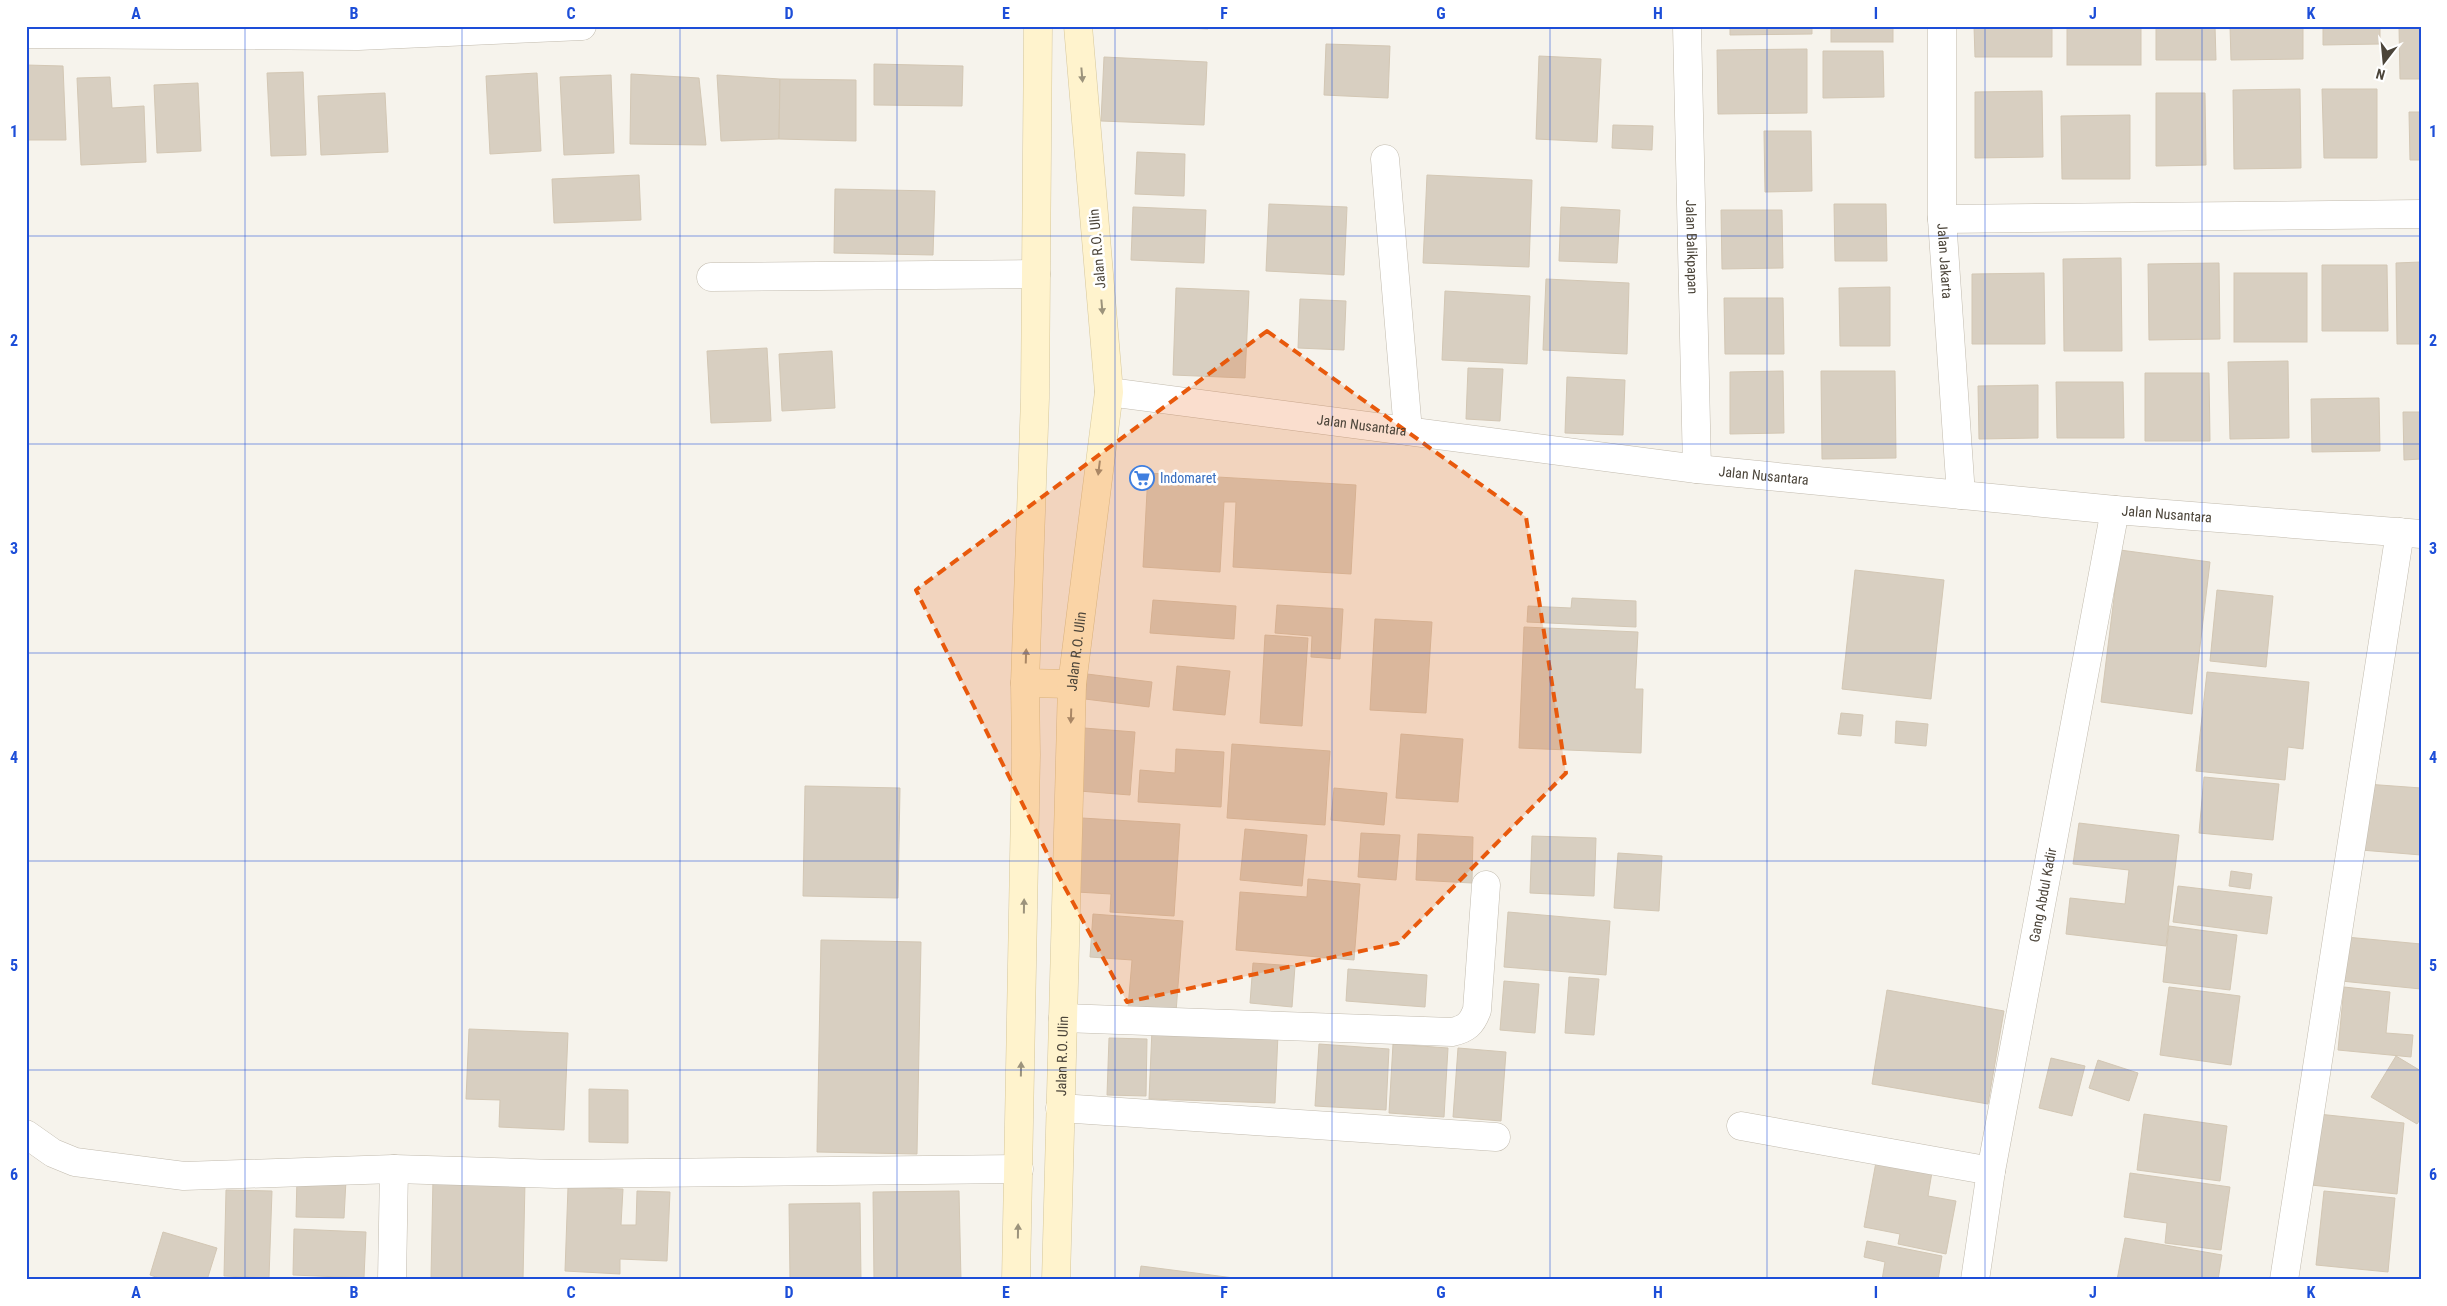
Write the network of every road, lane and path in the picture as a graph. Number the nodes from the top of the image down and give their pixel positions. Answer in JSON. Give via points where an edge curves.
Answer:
{"nodes":[{"id":1,"x":582,"y":26,"type":"edge"},
{"id":2,"x":1038,"y":26,"type":"edge"},
{"id":3,"x":1078,"y":26,"type":"edge"},
{"id":4,"x":1687,"y":26,"type":"edge"},
{"id":5,"x":1942,"y":26,"type":"edge"},
{"id":6,"x":26,"y":34,"type":"edge"},
{"id":7,"x":1385,"y":159,"type":"dead end"},
{"id":8,"x":2421,"y":214,"type":"edge"},
{"id":9,"x":1942,"y":219,"type":"junction"},
{"id":10,"x":1036,"y":274,"type":"junction"},
{"id":11,"x":711,"y":277,"type":"dead end"},
{"id":12,"x":1109,"y":392,"type":"junction"},
{"id":13,"x":1408,"y":431,"type":"junction"},
{"id":14,"x":1697,"y":469,"type":"junction"},
{"id":15,"x":1961,"y":495,"type":"junction"},
{"id":16,"x":2115,"y":510,"type":"junction"},
{"id":17,"x":2410,"y":533,"type":"edge"},
{"id":18,"x":1025,"y":683,"type":"junction"},
{"id":19,"x":1072,"y":684,"type":"junction"},
{"id":20,"x":1026,"y":755,"type":"junction"},
{"id":21,"x":1070,"y":760,"type":"junction"},
{"id":22,"x":1486,"y":885,"type":"dead end"},
{"id":23,"x":1063,"y":1018,"type":"junction"},
{"id":24,"x":1060,"y":1108,"type":"junction"},
{"id":25,"x":1741,"y":1126,"type":"dead end"},
{"id":26,"x":26,"y":1134,"type":"edge"},
{"id":27,"x":1496,"y":1138,"type":"dead end"},
{"id":28,"x":394,"y":1169,"type":"junction"},
{"id":29,"x":1019,"y":1170,"type":"junction"},
{"id":30,"x":1991,"y":1171,"type":"junction"},
{"id":31,"x":392,"y":1280,"type":"edge"},
{"id":32,"x":1016,"y":1280,"type":"edge"},
{"id":33,"x":1056,"y":1280,"type":"edge"},
{"id":34,"x":1975,"y":1280,"type":"edge"},
{"id":35,"x":2284,"y":1280,"type":"edge"}],
"edges":[{"from":1,"to":6,"type":"street","via":[[358,36]]},
{"from":2,"to":10,"type":"main road"},
{"from":3,"to":12,"type":"main road","name":"Jalan R.O. Ulin","one_way":true},
{"from":4,"to":14,"type":"street","name":"Jalan Balikpapan"},
{"from":5,"to":9,"type":"street","name":"Jalan Jakarta"},
{"from":7,"to":13,"type":"street"},
{"from":8,"to":9,"type":"street"},
{"from":9,"to":15,"type":"street","name":"Jalan Jakarta"},
{"from":10,"to":11,"type":"street"},
{"from":18,"to":10,"type":"main road","one_way":true},
{"from":12,"to":13,"type":"street","name":"Jalan Nusantara"},
{"from":12,"to":19,"type":"main road","name":"Jalan R.O. Ulin","one_way":true},
{"from":13,"to":14,"type":"street","name":"Jalan Nusantara"},
{"from":14,"to":15,"type":"street","name":"Jalan Nusantara"},
{"from":15,"to":16,"type":"street","name":"Jalan Nusantara"},
{"from":16,"to":17,"type":"street","name":"Jalan Nusantara"},
{"from":16,"to":30,"type":"street","name":"Gang Abdul Kadir"},
{"from":17,"to":35,"type":"street"},
{"from":18,"to":19,"type":"main road"},
{"from":18,"to":20,"type":"main road"},
{"from":19,"to":21,"type":"main road","name":"Jalan R.O. Ulin","one_way":true},
{"from":20,"to":21,"type":"main road"},
{"from":29,"to":20,"type":"main road","one_way":true},
{"from":21,"to":23,"type":"main road","name":"Jalan R.O. Ulin"},
{"from":22,"to":23,"type":"street","via":[[1477,1010],[1464,1030]]},
{"from":23,"to":24,"type":"main road","name":"Jalan R.O. Ulin"},
{"from":24,"to":27,"type":"street"},
{"from":24,"to":33,"type":"main road","name":"Jalan R.O. Ulin"},
{"from":25,"to":30,"type":"street"},
{"from":26,"to":28,"type":"street","via":[[53,1153],[75,1162],[149,1173],[184,1176]]},
{"from":28,"to":29,"type":"street","via":[[555,1174]]},
{"from":28,"to":31,"type":"street"},
{"from":32,"to":29,"type":"main road","one_way":true},
{"from":30,"to":34,"type":"street","name":"Gang Abdul Kadir"}]}
